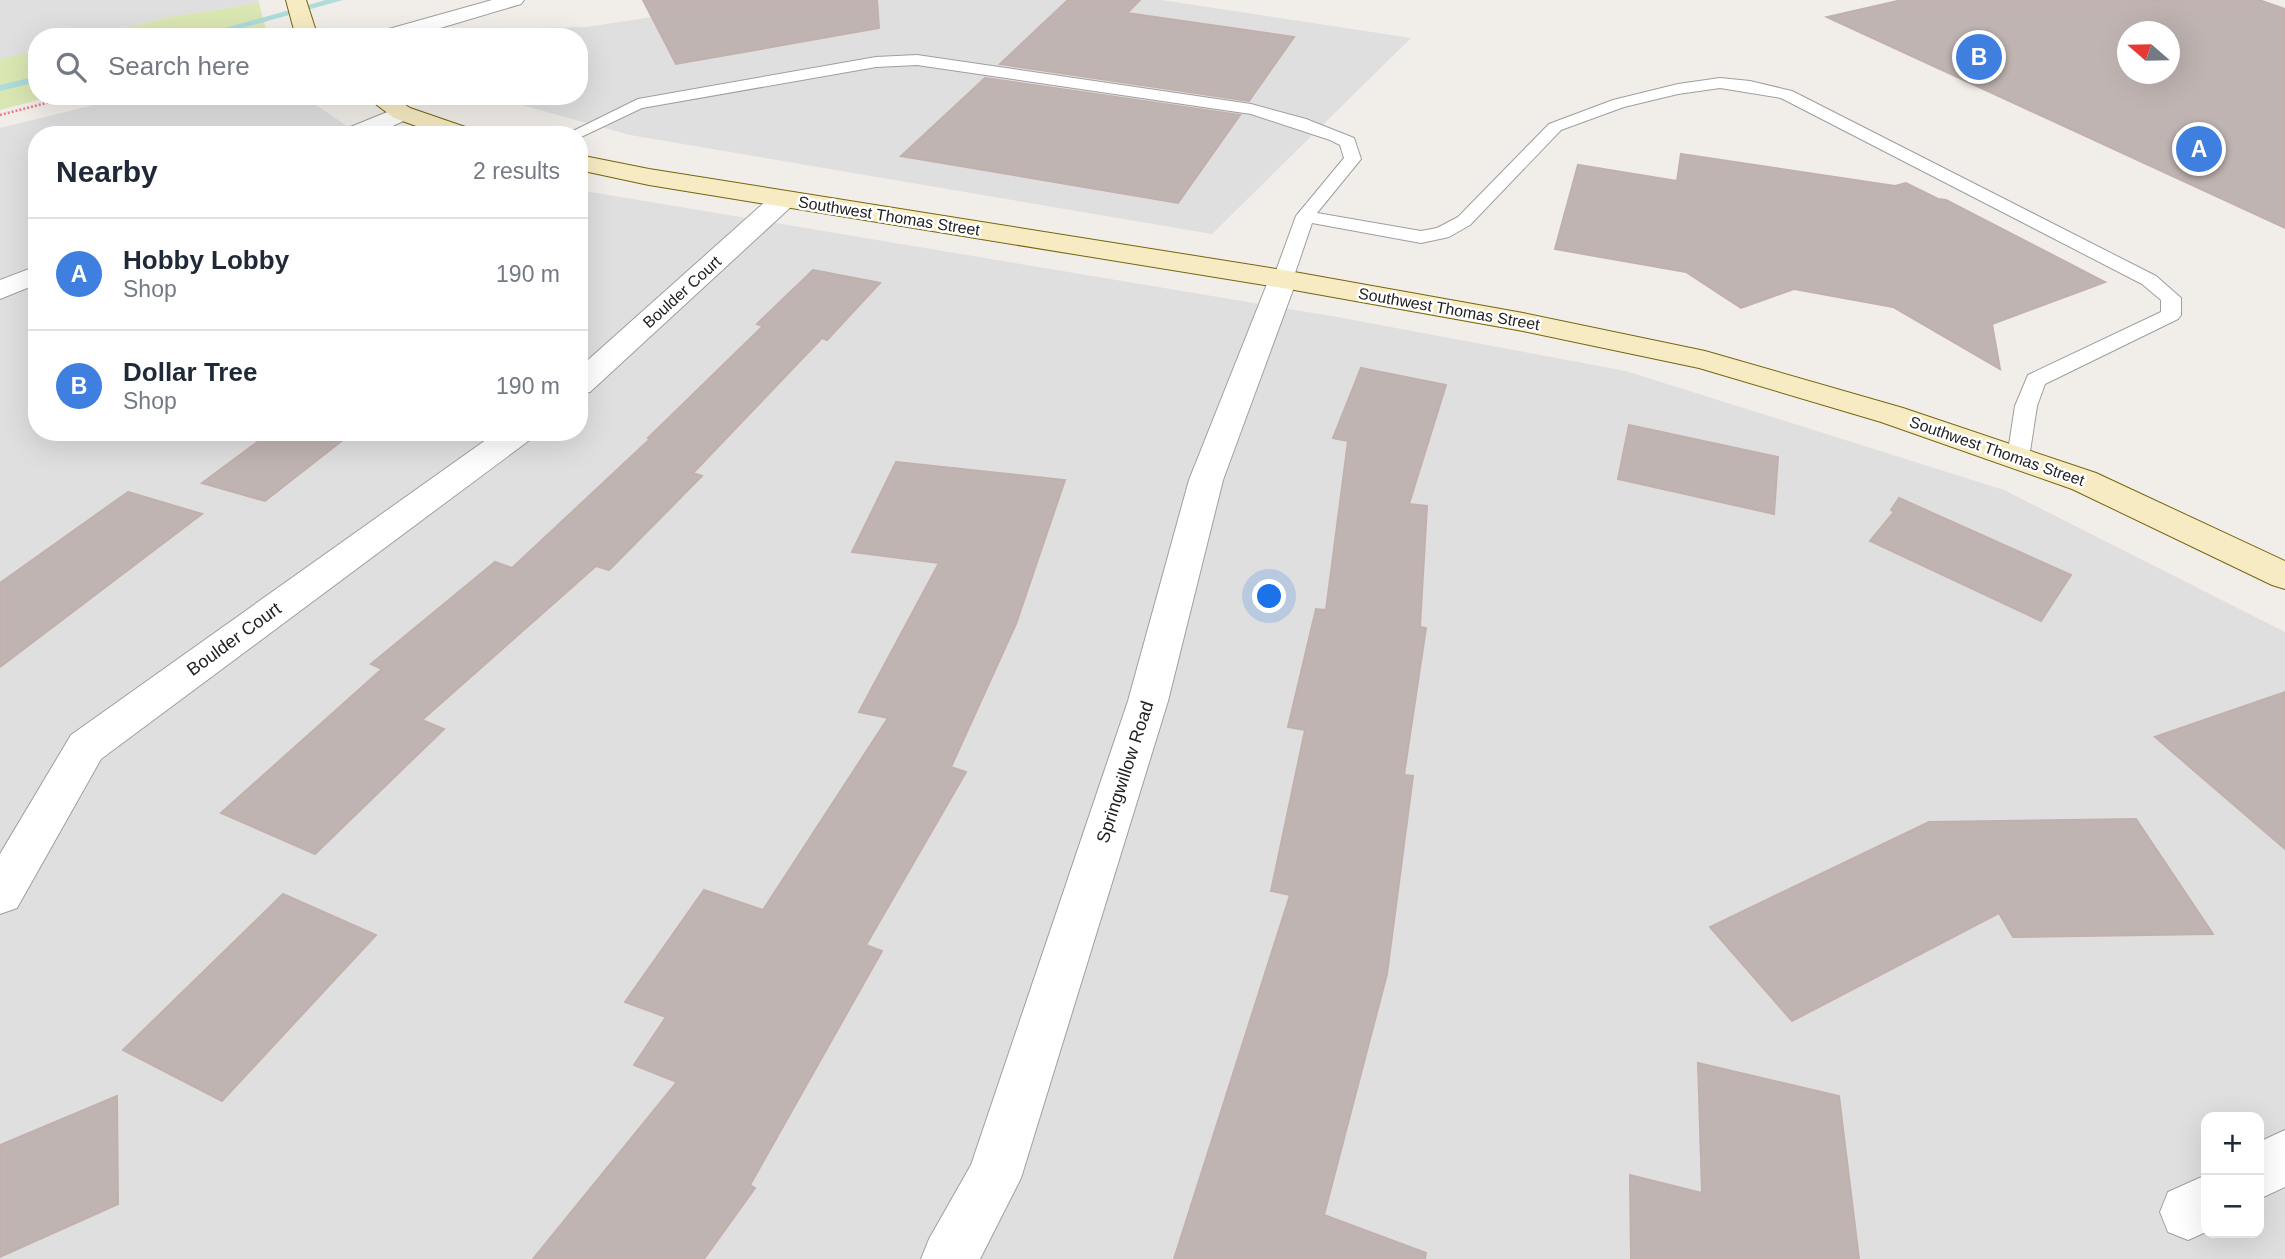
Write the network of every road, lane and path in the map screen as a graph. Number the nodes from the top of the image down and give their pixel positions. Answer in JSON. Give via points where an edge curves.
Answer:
{"nodes":[{"id":1,"x":514,"y":0,"type":"edge"},
{"id":2,"x":296,"y":1,"type":"edge"},
{"id":3,"x":307,"y":28,"type":"edge"},
{"id":4,"x":417,"y":28,"type":"edge"},
{"id":5,"x":39,"y":105,"type":"edge"},
{"id":6,"x":390,"y":105,"type":"edge"},
{"id":7,"x":402,"y":113,"type":"junction"},
{"id":8,"x":0,"y":115,"type":"edge"},
{"id":9,"x":372,"y":126,"type":"edge"},
{"id":10,"x":439,"y":126,"type":"edge"},
{"id":11,"x":588,"y":128,"type":"edge"},
{"id":12,"x":588,"y":164,"type":"edge"},
{"id":13,"x":785,"y":199,"type":"junction"},
{"id":14,"x":1305,"y":216,"type":"junction"},
{"id":15,"x":28,"y":278,"type":"edge"},
{"id":16,"x":1283,"y":279,"type":"junction"},
{"id":17,"x":0,"y":290,"type":"edge"},
{"id":18,"x":588,"y":377,"type":"edge"},
{"id":19,"x":507,"y":441,"type":"edge"},
{"id":20,"x":2018,"y":458,"type":"junction"},
{"id":21,"x":2285,"y":576,"type":"edge"},
{"id":22,"x":1,"y":894,"type":"edge"},
{"id":23,"x":2285,"y":1157,"type":"edge"},
{"id":24,"x":2264,"y":1169,"type":"edge"},
{"id":25,"x":949,"y":1259,"type":"edge"}],
"edges":[{"from":1,"to":4,"type":"street"},
{"from":2,"to":3,"type":"street"},
{"from":5,"to":8,"type":"path"},
{"from":6,"to":7,"type":"street"},
{"from":7,"to":9,"type":"street"},
{"from":7,"to":10,"type":"street"},
{"from":11,"to":14,"type":"lane","via":[[638,104],[876,62],[917,60],[1251,109],[1320,128],[1348,142],[1353,159]]},
{"from":12,"to":13,"type":"street","name":"Southwest Thomas Street"},
{"from":13,"to":16,"type":"street","name":"Southwest Thomas Street"},
{"from":13,"to":18,"type":"street","name":"Boulder Court"},
{"from":14,"to":16,"type":"lane"},
{"from":14,"to":20,"type":"lane","via":[[1421,236],[1442,233],[1464,221],[1555,127],[1619,103],[1678,89],[1720,83],[1786,94],[2149,280],[2171,298],[2171,315],[2036,380],[2026,406]]},
{"from":15,"to":17,"type":"street"},
{"from":16,"to":20,"type":"street","name":"Southwest Thomas Street","via":[[1704,360],[1892,415]]},
{"from":16,"to":25,"type":"street","name":"Springwillow Road","via":[[1206,480],[1148,701],[994,1178]]},
{"from":19,"to":22,"type":"street","name":"Boulder Court","via":[[86,747]]},
{"from":20,"to":21,"type":"street","name":"Southwest Thomas Street","via":[[2084,481]]},
{"from":23,"to":24,"type":"street"}]}
